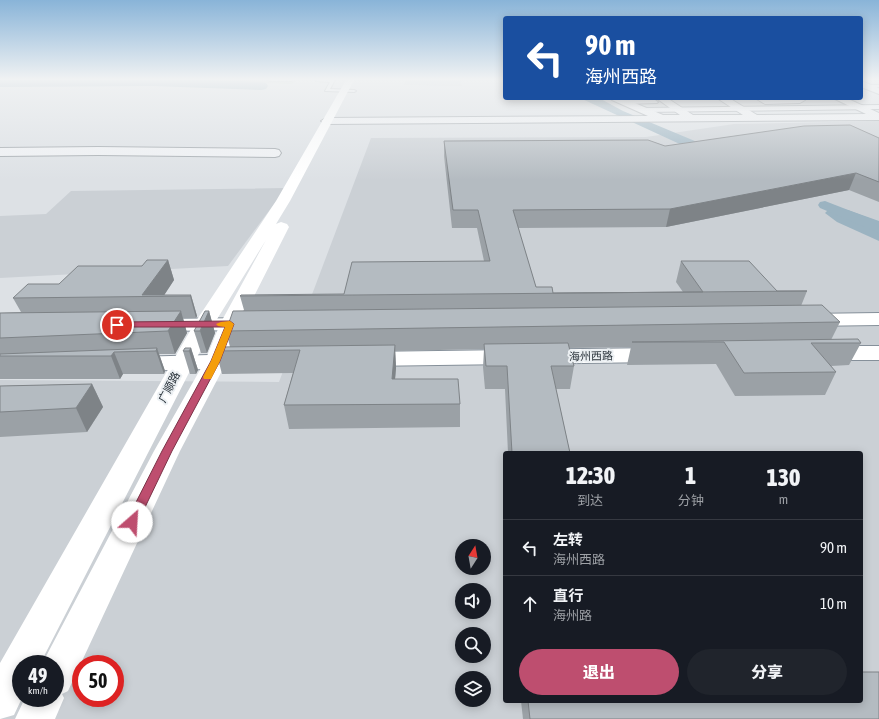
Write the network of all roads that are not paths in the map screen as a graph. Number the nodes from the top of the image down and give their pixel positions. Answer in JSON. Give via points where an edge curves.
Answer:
{"nodes":[{"id":1,"x":336,"y":114,"type":"edge"},
{"id":2,"x":649,"y":114,"type":"edge"},
{"id":3,"x":684,"y":114,"type":"edge"},
{"id":4,"x":751,"y":114,"type":"edge"},
{"id":5,"x":813,"y":114,"type":"edge"},
{"id":6,"x":879,"y":117,"type":"edge"},
{"id":7,"x":818,"y":118,"type":"junction"},
{"id":8,"x":757,"y":119,"type":"junction"},
{"id":9,"x":663,"y":120,"type":"junction"},
{"id":10,"x":692,"y":120,"type":"junction"},
{"id":11,"x":332,"y":121,"type":"junction"},
{"id":12,"x":0,"y":152,"type":"edge"},
{"id":13,"x":275,"y":153,"type":"dead end"},
{"id":14,"x":879,"y":319,"type":"edge"},
{"id":15,"x":790,"y":320,"type":"edge"},
{"id":16,"x":217,"y":324,"type":"junction"},
{"id":17,"x":278,"y":324,"type":"edge"},
{"id":18,"x":134,"y":325,"type":"edge"},
{"id":19,"x":806,"y":353,"type":"edge"},
{"id":20,"x":879,"y":353,"type":"edge"},
{"id":21,"x":679,"y":355,"type":"dead end"},
{"id":22,"x":343,"y":360,"type":"edge"},
{"id":23,"x":216,"y":361,"type":"junction"},
{"id":24,"x":271,"y":361,"type":"edge"},
{"id":25,"x":183,"y":362,"type":"junction"},
{"id":26,"x":111,"y":365,"type":"edge"},
{"id":27,"x":64,"y":660,"type":"edge"},
{"id":28,"x":0,"y":701,"type":"edge"},
{"id":29,"x":41,"y":707,"type":"edge"},
{"id":30,"x":35,"y":719,"type":"edge"}],
"edges":[{"from":1,"to":11,"type":"main road","name":"广顺路"},
{"from":2,"to":9,"type":"street"},
{"from":3,"to":10,"type":"street"},
{"from":4,"to":8,"type":"street"},
{"from":5,"to":7,"type":"street"},
{"from":6,"to":7,"type":"street"},
{"from":7,"to":8,"type":"street"},
{"from":8,"to":10,"type":"street"},
{"from":9,"to":10,"type":"street"},
{"from":9,"to":11,"type":"street"},
{"from":11,"to":16,"type":"main road","name":"广顺路"},
{"from":11,"to":16,"type":"main road","name":"广顺路","via":[[282,201]]},
{"from":12,"to":13,"type":"street"},
{"from":14,"to":15,"type":"main road"},
{"from":16,"to":17,"type":"main road"},
{"from":16,"to":18,"type":"main road"},
{"from":16,"to":23,"type":"main road","name":"广顺路"},
{"from":16,"to":25,"type":"main road","name":"广顺路"},
{"from":19,"to":20,"type":"main road"},
{"from":21,"to":22,"type":"main road","name":"海州西路"},
{"from":23,"to":24,"type":"main road"},
{"from":23,"to":25,"type":"main road"},
{"from":23,"to":27,"type":"main road","name":"广顺路","via":[[167,451]]},
{"from":25,"to":26,"type":"main road"},
{"from":25,"to":28,"type":"main road","name":"广顺路"},
{"from":29,"to":30,"type":"main road"}]}
